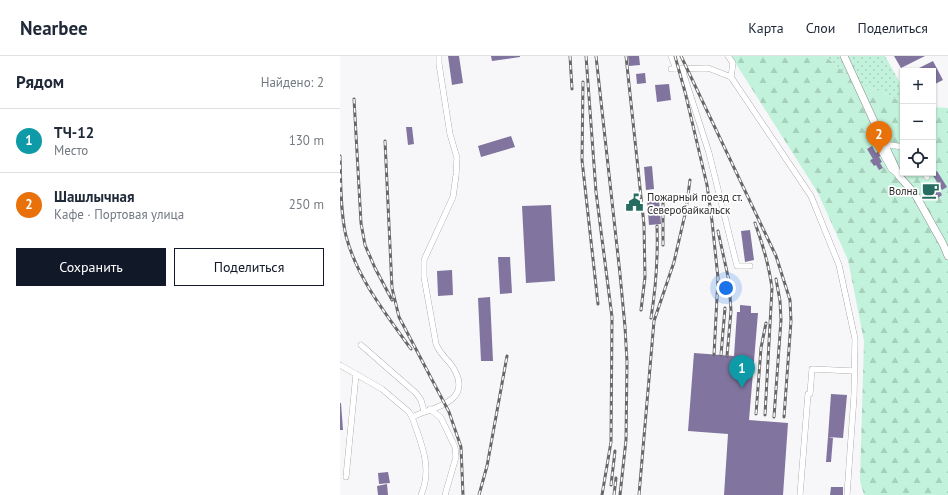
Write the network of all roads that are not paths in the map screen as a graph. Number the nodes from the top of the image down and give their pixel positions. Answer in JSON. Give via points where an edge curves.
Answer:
{"nodes":[{"id":1,"x":439,"y":56,"type":"edge"},
{"id":2,"x":671,"y":56,"type":"edge"},
{"id":3,"x":728,"y":56,"type":"edge"},
{"id":4,"x":844,"y":56,"type":"edge"},
{"id":5,"x":676,"y":69,"type":"junction"},
{"id":6,"x":731,"y":77,"type":"junction"},
{"id":7,"x":876,"y":127,"type":"junction"},
{"id":8,"x":884,"y":144,"type":"junction"},
{"id":9,"x":900,"y":147,"type":"edge"},
{"id":10,"x":899,"y":176,"type":"junction"},
{"id":11,"x":948,"y":256,"type":"edge"},
{"id":12,"x":750,"y":266,"type":"dead end"},
{"id":13,"x":362,"y":345,"type":"dead end"},
{"id":14,"x":340,"y":365,"type":"edge"},
{"id":15,"x":854,"y":371,"type":"junction"},
{"id":16,"x":356,"y":374,"type":"junction"},
{"id":17,"x":427,"y":410,"type":"junction"},
{"id":18,"x":412,"y":417,"type":"junction"},
{"id":19,"x":346,"y":477,"type":"dead end"},
{"id":20,"x":422,"y":493,"type":"edge"},
{"id":21,"x":445,"y":495,"type":"edge"},
{"id":22,"x":800,"y":495,"type":"edge"},
{"id":23,"x":847,"y":495,"type":"edge"}],
"edges":[{"from":1,"to":17,"type":"street","via":[[450,134],[457,158],[456,175],[453,197],[424,260],[424,277],[436,344],[440,353],[454,368],[459,388],[458,394],[445,405]]},
{"from":2,"to":5,"type":"street"},
{"from":3,"to":6,"type":"street","via":[[733,63]]},
{"from":4,"to":7,"type":"main road"},
{"from":5,"to":6,"type":"street","via":[[708,68]]},
{"from":5,"to":12,"type":"street","via":[[708,153],[737,266]]},
{"from":6,"to":15,"type":"street","via":[[814,203],[839,265],[855,339]]},
{"from":7,"to":8,"type":"main road"},
{"from":7,"to":10,"type":"street","via":[[876,142],[891,169]]},
{"from":8,"to":9,"type":"street"},
{"from":8,"to":10,"type":"main road"},
{"from":10,"to":11,"type":"main road","via":[[915,194]]},
{"from":13,"to":17,"type":"street","via":[[416,394]]},
{"from":14,"to":16,"type":"street"},
{"from":15,"to":22,"type":"street","via":[[812,369]]},
{"from":15,"to":23,"type":"street"},
{"from":16,"to":18,"type":"street","via":[[382,389],[410,412]]},
{"from":16,"to":19,"type":"street"},
{"from":17,"to":18,"type":"street"},
{"from":17,"to":21,"type":"street","via":[[441,418],[454,447],[456,457]]},
{"from":18,"to":20,"type":"street","via":[[427,462],[427,477]]}]}
